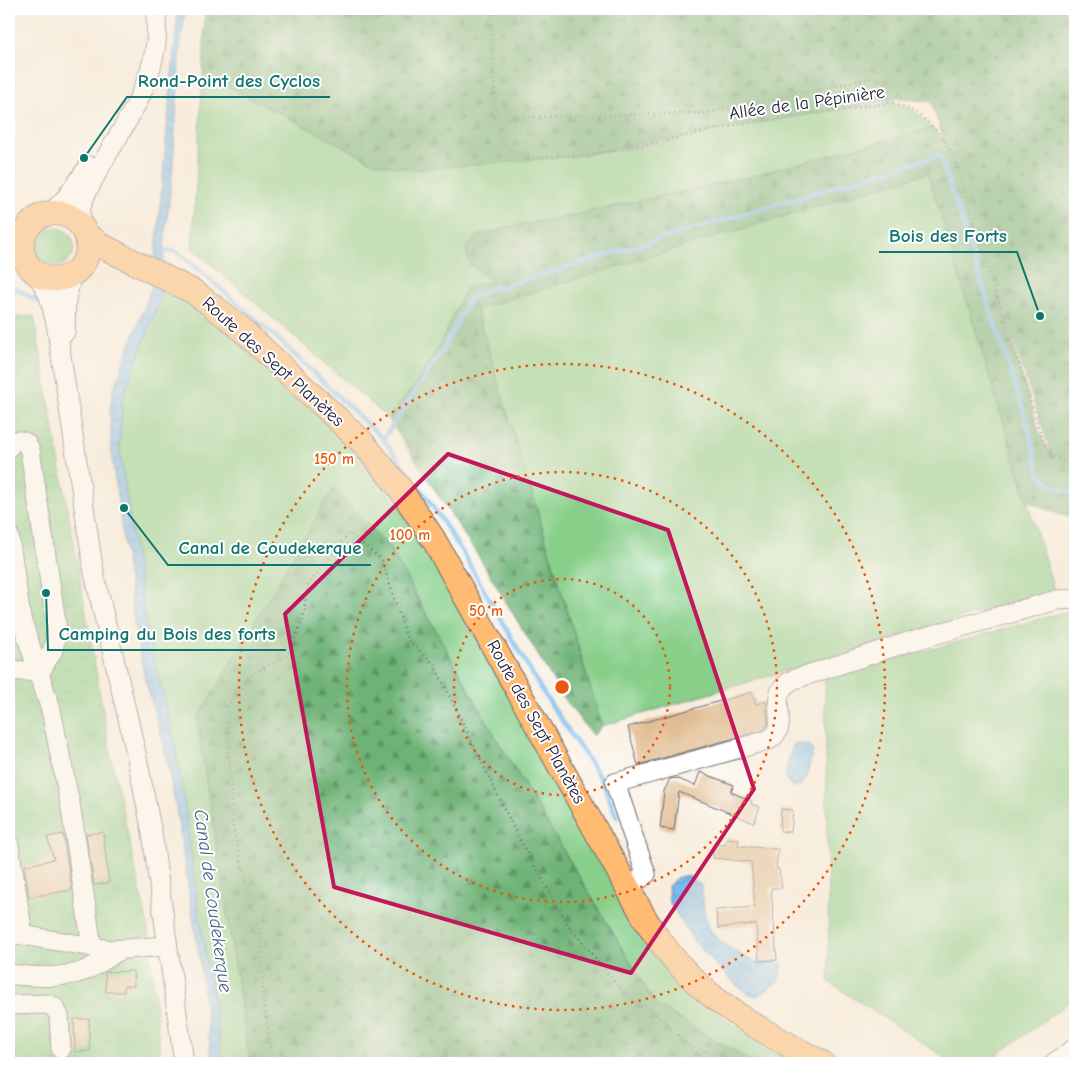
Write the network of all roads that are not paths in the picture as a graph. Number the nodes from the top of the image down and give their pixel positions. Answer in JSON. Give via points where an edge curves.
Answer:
{"nodes":[{"id":1,"x":156,"y":9,"type":"edge"},
{"id":2,"x":50,"y":214,"type":"junction"},
{"id":3,"x":83,"y":230,"type":"junction"},
{"id":4,"x":18,"y":235,"type":"edge"},
{"id":5,"x":25,"y":267,"type":"edge"},
{"id":6,"x":147,"y":269,"type":"junction"},
{"id":7,"x":76,"y":271,"type":"junction"},
{"id":8,"x":65,"y":370,"type":"junction"},
{"id":9,"x":9,"y":447,"type":"edge"},
{"id":10,"x":9,"y":535,"type":"edge"},
{"id":11,"x":1075,"y":599,"type":"edge"},
{"id":12,"x":9,"y":670,"type":"edge"},
{"id":13,"x":40,"y":672,"type":"junction"},
{"id":14,"x":9,"y":845,"type":"edge"},
{"id":15,"x":628,"y":889,"type":"junction"},
{"id":16,"x":16,"y":934,"type":"edge"},
{"id":17,"x":168,"y":946,"type":"junction"},
{"id":18,"x":92,"y":947,"type":"junction"},
{"id":19,"x":119,"y":950,"type":"junction"},
{"id":20,"x":9,"y":974,"type":"edge"},
{"id":21,"x":9,"y":1005,"type":"edge"},
{"id":22,"x":1075,"y":1048,"type":"edge"},
{"id":23,"x":61,"y":1049,"type":"dead end"},
{"id":24,"x":184,"y":1063,"type":"edge"},
{"id":25,"x":822,"y":1063,"type":"edge"},
{"id":26,"x":1054,"y":1063,"type":"edge"}],
"edges":[{"from":1,"to":2,"type":"street","via":[[144,56],[124,104],[84,173]]},
{"from":1,"to":3,"type":"street","via":[[156,42],[148,77],[84,196],[80,210]]},
{"from":2,"to":3,"type":"main road","via":[[66,215]]},
{"from":2,"to":4,"type":"main road","via":[[36,219]]},
{"from":3,"to":6,"type":"main road","name":"Route des Sept Planètes","via":[[97,243]]},
{"from":3,"to":7,"type":"main road","via":[[88,250]]},
{"from":4,"to":5,"type":"main road","via":[[23,238]]},
{"from":5,"to":7,"type":"main road","via":[[55,279]]},
{"from":5,"to":8,"type":"street","via":[[52,303]]},
{"from":6,"to":7,"type":"main road","name":"Route des Sept Planètes","via":[[105,264]]},
{"from":6,"to":15,"type":"main road","name":"Route des Sept Planètes","via":[[176,282],[222,312],[362,442],[399,487],[434,540]]},
{"from":7,"to":8,"type":"street","via":[[66,306]]},
{"from":8,"to":17,"type":"street","via":[[91,555],[143,788]]},
{"from":9,"to":13,"type":"street","via":[[19,440],[26,442],[30,450],[57,623],[55,643]]},
{"from":10,"to":13,"type":"street","via":[[22,618]]},
{"from":11,"to":15,"type":"street","via":[[1050,602],[918,639],[795,679],[780,691],[777,701],[779,728],[773,738],[616,783],[646,874]]},
{"from":12,"to":13,"type":"street"},
{"from":13,"to":18,"type":"street","via":[[71,809]]},
{"from":14,"to":16,"type":"street"},
{"from":15,"to":25,"type":"main road","name":"Route des Sept Planètes","via":[[665,950],[700,988],[740,1017]]},
{"from":16,"to":18,"type":"street"},
{"from":17,"to":19,"type":"street"},
{"from":17,"to":24,"type":"street"},
{"from":18,"to":19,"type":"street"},
{"from":19,"to":20,"type":"street","via":[[77,973],[49,976]]},
{"from":21,"to":23,"type":"street","via":[[48,1004],[55,1008],[59,1016]]},
{"from":22,"to":26,"type":"street"}]}
